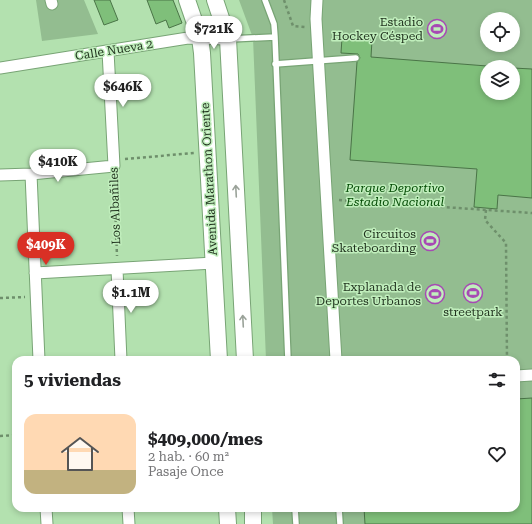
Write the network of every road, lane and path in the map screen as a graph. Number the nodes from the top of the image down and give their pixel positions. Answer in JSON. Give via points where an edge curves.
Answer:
{"nodes":[{"id":1,"x":187,"y":0,"type":"edge"},
{"id":2,"x":215,"y":0,"type":"edge"},
{"id":3,"x":265,"y":0,"type":"edge"},
{"id":4,"x":284,"y":0,"type":"edge"},
{"id":5,"x":317,"y":0,"type":"edge"},
{"id":6,"x":306,"y":27,"type":"dead end"},
{"id":7,"x":275,"y":37,"type":"junction"},
{"id":8,"x":200,"y":38,"type":"junction"},
{"id":9,"x":228,"y":39,"type":"junction"},
{"id":10,"x":108,"y":51,"type":"junction"},
{"id":11,"x":356,"y":58,"type":"dead end"},
{"id":12,"x":318,"y":60,"type":"junction"},
{"id":13,"x":275,"y":64,"type":"junction"},
{"id":14,"x":0,"y":68,"type":"edge"},
{"id":15,"x":208,"y":152,"type":"junction"},
{"id":16,"x":114,"y":163,"type":"junction"},
{"id":17,"x":31,"y":174,"type":"junction"},
{"id":18,"x":0,"y":175,"type":"edge"},
{"id":19,"x":340,"y":200,"type":"dead end"},
{"id":20,"x":486,"y":210,"type":"junction"},
{"id":21,"x":532,"y":213,"type":"edge"},
{"id":22,"x":214,"y":264,"type":"junction"},
{"id":23,"x":117,"y":269,"type":"junction"},
{"id":24,"x":35,"y":273,"type":"junction"},
{"id":25,"x":36,"y":297,"type":"junction"},
{"id":26,"x":0,"y":298,"type":"edge"},
{"id":27,"x":39,"y":356,"type":"edge"},
{"id":28,"x":121,"y":356,"type":"edge"},
{"id":29,"x":219,"y":356,"type":"edge"},
{"id":30,"x":245,"y":356,"type":"edge"},
{"id":31,"x":288,"y":356,"type":"edge"},
{"id":32,"x":336,"y":356,"type":"edge"},
{"id":33,"x":507,"y":356,"type":"edge"},
{"id":34,"x":532,"y":375,"type":"edge"},
{"id":35,"x":520,"y":376,"type":"edge"},
{"id":36,"x":12,"y":435,"type":"edge"},
{"id":37,"x":0,"y":436,"type":"edge"},
{"id":38,"x":46,"y":512,"type":"edge"},
{"id":39,"x":128,"y":512,"type":"edge"},
{"id":40,"x":227,"y":512,"type":"edge"},
{"id":41,"x":252,"y":512,"type":"edge"},
{"id":42,"x":295,"y":512,"type":"edge"},
{"id":43,"x":339,"y":512,"type":"edge"},
{"id":44,"x":47,"y":524,"type":"edge"},
{"id":45,"x":129,"y":524,"type":"edge"},
{"id":46,"x":228,"y":524,"type":"edge"},
{"id":47,"x":253,"y":524,"type":"edge"},
{"id":48,"x":296,"y":524,"type":"edge"},
{"id":49,"x":340,"y":524,"type":"edge"}],
"edges":[{"from":1,"to":8,"type":"main road","name":"Avenida Marathon Oriente"},
{"from":2,"to":9,"type":"main road"},
{"from":3,"to":7,"type":"lane","via":[[274,24]]},
{"from":4,"to":6,"type":"path","via":[[293,26]]},
{"from":5,"to":12,"type":"street"},
{"from":7,"to":9,"type":"lane"},
{"from":7,"to":13,"type":"lane"},
{"from":8,"to":9,"type":"street","name":"Calle Nueva 2"},
{"from":8,"to":10,"type":"street","name":"Calle Nueva 2"},
{"from":8,"to":15,"type":"main road","name":"Avenida Marathon Oriente"},
{"from":30,"to":9,"type":"main road","one_way":true},
{"from":10,"to":14,"type":"street","name":"Calle Nueva 2"},
{"from":10,"to":16,"type":"street","name":"Los Albañiles"},
{"from":11,"to":12,"type":"lane"},
{"from":12,"to":13,"type":"lane"},
{"from":12,"to":32,"type":"street"},
{"from":13,"to":31,"type":"lane"},
{"from":15,"to":16,"type":"path"},
{"from":15,"to":22,"type":"main road","name":"Avenida Marathon Oriente"},
{"from":16,"to":17,"type":"street"},
{"from":16,"to":23,"type":"path","name":"Los Albañiles"},
{"from":17,"to":18,"type":"street"},
{"from":17,"to":24,"type":"street"},
{"from":19,"to":20,"type":"path"},
{"from":20,"to":21,"type":"path"},
{"from":20,"to":33,"type":"path","via":[[485,220],[506,244]]},
{"from":22,"to":23,"type":"street"},
{"from":22,"to":29,"type":"main road","name":"Avenida Marathon Oriente"},
{"from":23,"to":24,"type":"street"},
{"from":23,"to":28,"type":"street"},
{"from":24,"to":25,"type":"street"},
{"from":25,"to":26,"type":"path"},
{"from":25,"to":27,"type":"street"},
{"from":34,"to":35,"type":"street"},
{"from":36,"to":37,"type":"path"},
{"from":38,"to":44,"type":"street"},
{"from":39,"to":45,"type":"street"},
{"from":40,"to":46,"type":"main road"},
{"from":41,"to":47,"type":"main road"},
{"from":42,"to":48,"type":"lane"},
{"from":43,"to":49,"type":"lane"}]}
